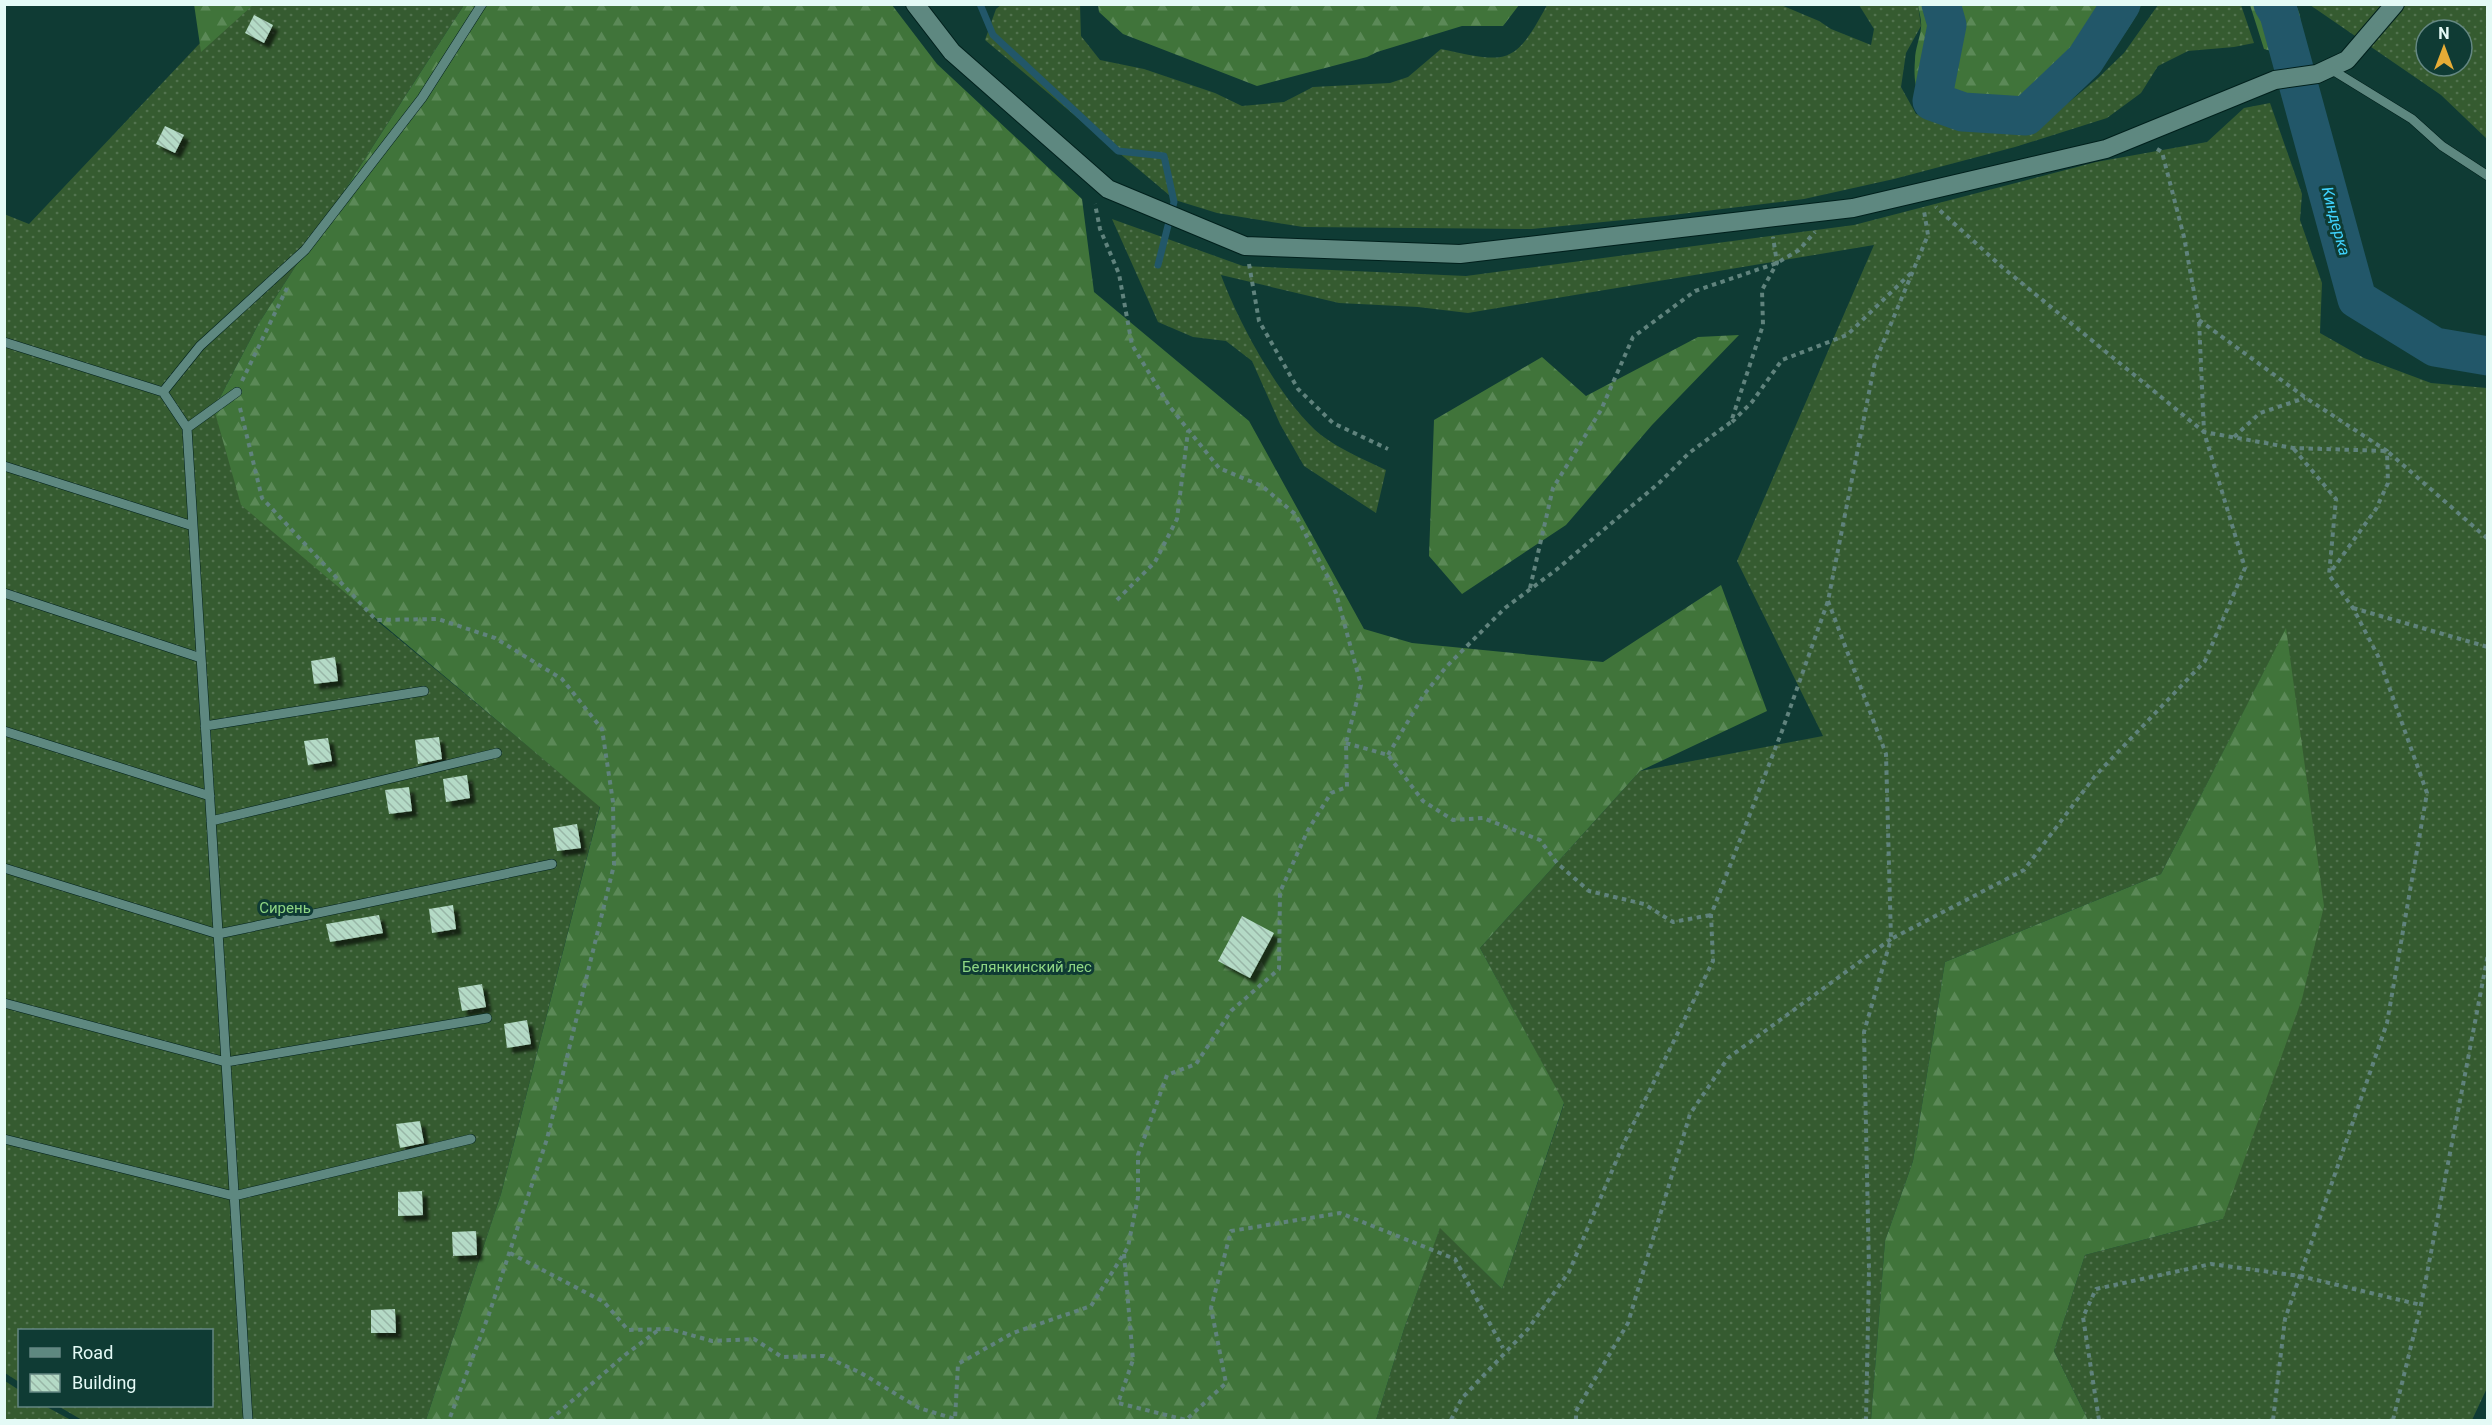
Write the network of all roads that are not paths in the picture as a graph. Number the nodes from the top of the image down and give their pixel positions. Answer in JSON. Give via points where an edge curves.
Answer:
{"nodes":[{"id":1,"x":482,"y":4,"type":"edge"},
{"id":2,"x":915,"y":4,"type":"edge"},
{"id":3,"x":2395,"y":4,"type":"edge"},
{"id":4,"x":2323,"y":71,"type":"junction"},
{"id":5,"x":2487,"y":176,"type":"edge"},
{"id":6,"x":4,"y":342,"type":"edge"},
{"id":7,"x":163,"y":392,"type":"junction"},
{"id":8,"x":237,"y":393,"type":"road end"},
{"id":9,"x":187,"y":428,"type":"junction"},
{"id":10,"x":4,"y":466,"type":"edge"},
{"id":11,"x":193,"y":526,"type":"junction"},
{"id":12,"x":4,"y":594,"type":"edge"},
{"id":13,"x":201,"y":658,"type":"junction"},
{"id":14,"x":424,"y":691,"type":"dead end"},
{"id":15,"x":205,"y":726,"type":"junction"},
{"id":16,"x":4,"y":732,"type":"edge"},
{"id":17,"x":497,"y":753,"type":"dead end"},
{"id":18,"x":210,"y":796,"type":"junction"},
{"id":19,"x":211,"y":821,"type":"junction"},
{"id":20,"x":552,"y":864,"type":"dead end"},
{"id":21,"x":4,"y":868,"type":"edge"},
{"id":22,"x":218,"y":934,"type":"junction"},
{"id":23,"x":4,"y":1004,"type":"edge"},
{"id":24,"x":487,"y":1018,"type":"dead end"},
{"id":25,"x":226,"y":1062,"type":"junction"},
{"id":26,"x":4,"y":1139,"type":"edge"},
{"id":27,"x":471,"y":1139,"type":"dead end"},
{"id":28,"x":234,"y":1196,"type":"junction"},
{"id":29,"x":248,"y":1420,"type":"edge"}],
"edges":[{"from":1,"to":7,"type":"lane","via":[[422,98],[305,250],[200,346]]},
{"from":2,"to":4,"type":"street","via":[[952,52],[1108,189],[1245,246],[1460,254],[1833,211],[2106,149],[2275,80]]},
{"from":3,"to":4,"type":"street","via":[[2347,60]]},
{"from":4,"to":5,"type":"lane","via":[[2412,119],[2442,146]]},
{"from":6,"to":7,"type":"lane"},
{"from":7,"to":9,"type":"lane"},
{"from":8,"to":9,"type":"lane"},
{"from":9,"to":11,"type":"lane"},
{"from":10,"to":11,"type":"lane"},
{"from":11,"to":13,"type":"lane"},
{"from":12,"to":13,"type":"lane"},
{"from":13,"to":15,"type":"lane"},
{"from":14,"to":15,"type":"lane"},
{"from":15,"to":18,"type":"lane"},
{"from":16,"to":18,"type":"lane"},
{"from":17,"to":19,"type":"lane"},
{"from":18,"to":19,"type":"lane"},
{"from":19,"to":22,"type":"lane"},
{"from":20,"to":22,"type":"lane"},
{"from":21,"to":22,"type":"lane"},
{"from":22,"to":25,"type":"lane"},
{"from":23,"to":25,"type":"lane"},
{"from":24,"to":25,"type":"lane"},
{"from":25,"to":28,"type":"lane"},
{"from":26,"to":28,"type":"lane"},
{"from":27,"to":28,"type":"lane"},
{"from":28,"to":29,"type":"lane"}]}
